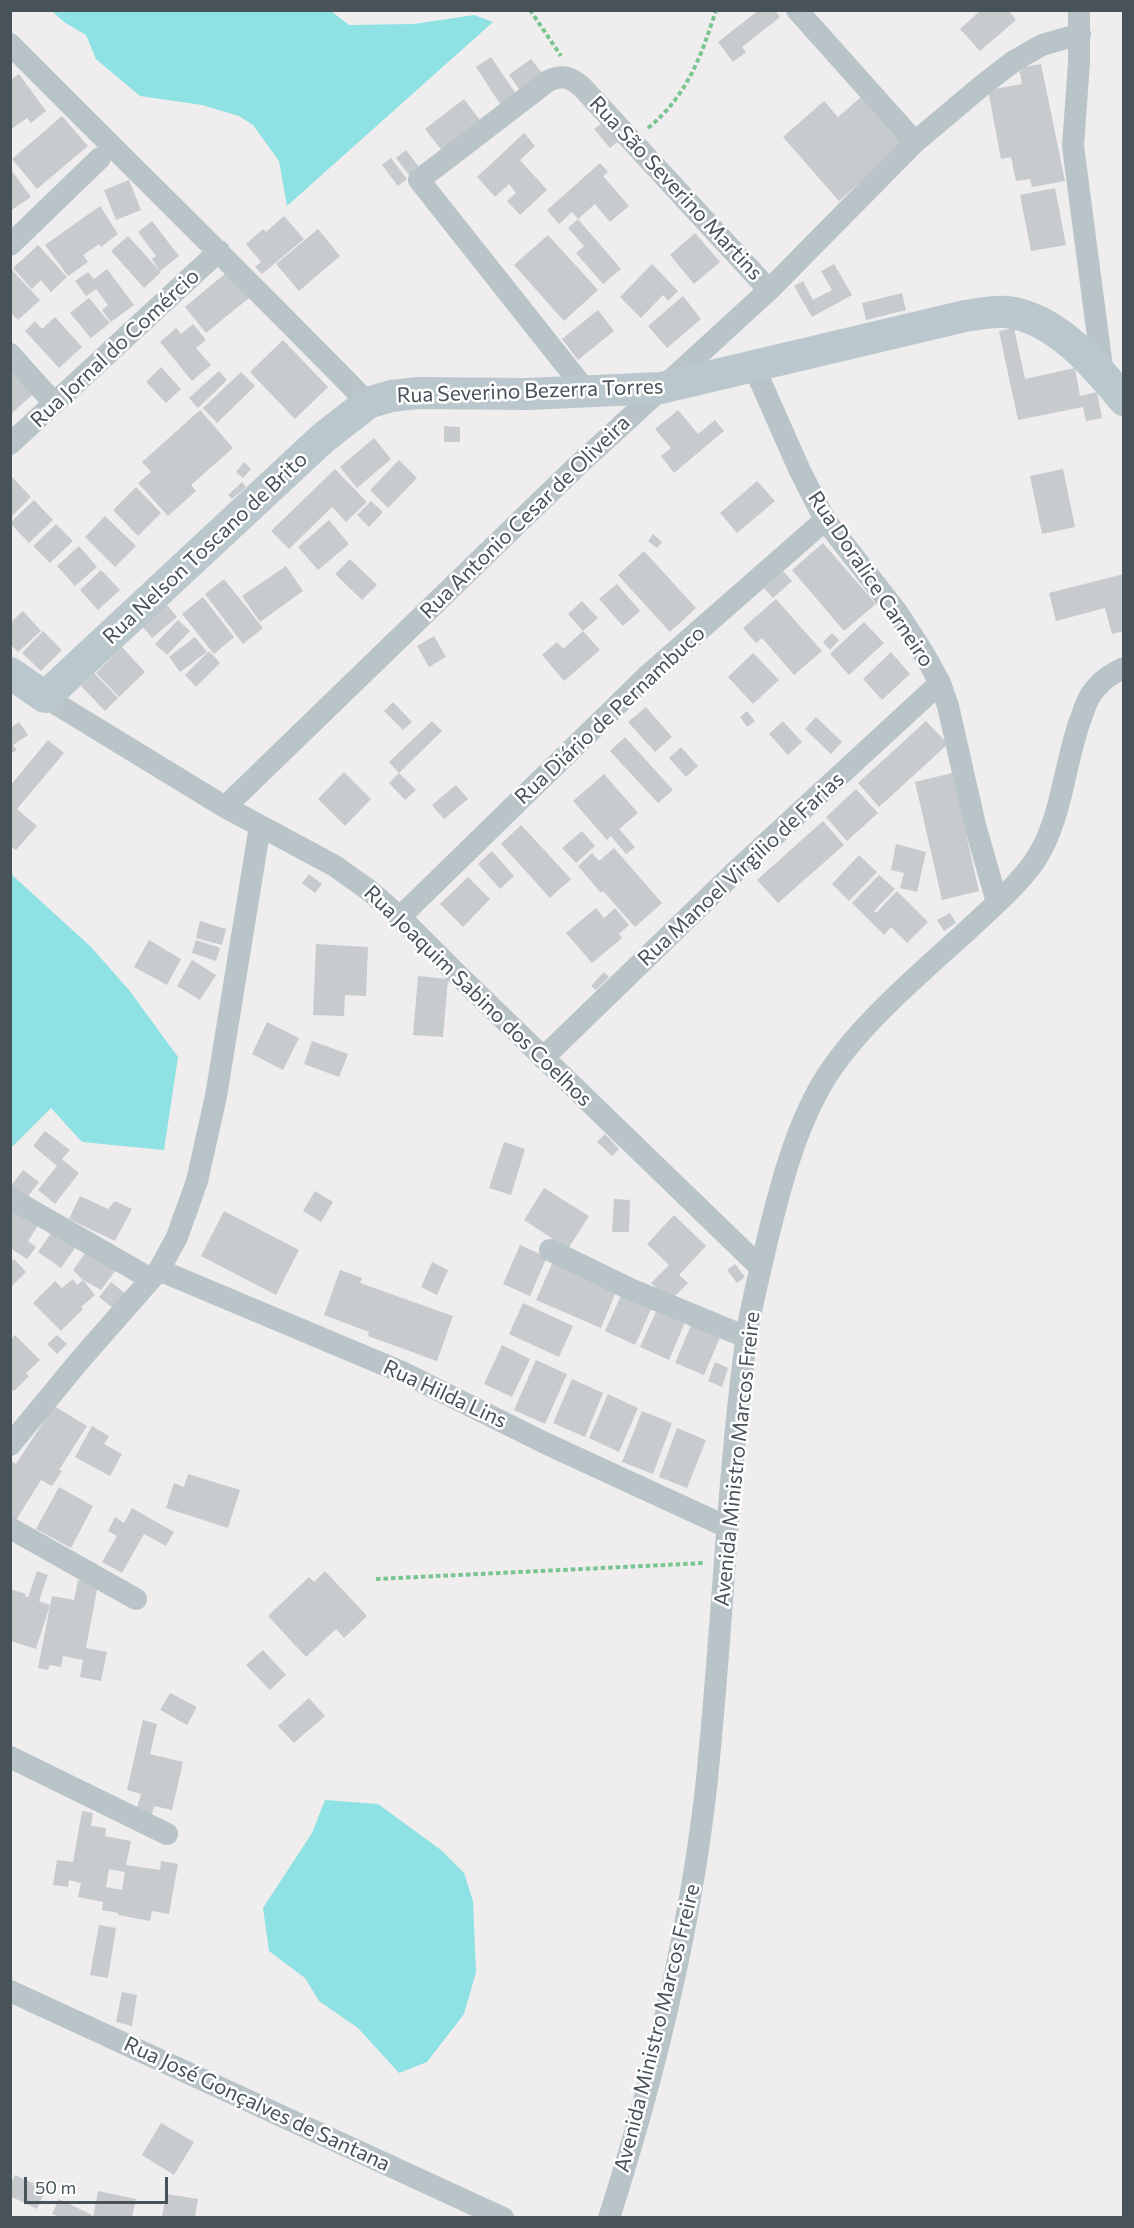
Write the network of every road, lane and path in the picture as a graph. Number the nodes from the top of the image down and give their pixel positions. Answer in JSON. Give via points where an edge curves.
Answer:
{"nodes":[{"id":1,"x":530,"y":10,"type":"edge"},
{"id":2,"x":716,"y":10,"type":"edge"},
{"id":3,"x":797,"y":10,"type":"edge"},
{"id":4,"x":1079,"y":10,"type":"edge"},
{"id":5,"x":1080,"y":34,"type":"junction"},
{"id":6,"x":10,"y":44,"type":"edge"},
{"id":7,"x":582,"y":87,"type":"junction"},
{"id":8,"x":633,"y":141,"type":"junction"},
{"id":9,"x":915,"y":142,"type":"junction"},
{"id":10,"x":100,"y":158,"type":"dead end"},
{"id":11,"x":10,"y":245,"type":"edge"},
{"id":12,"x":219,"y":251,"type":"junction"},
{"id":13,"x":770,"y":290,"type":"junction"},
{"id":14,"x":10,"y":354,"type":"edge"},
{"id":15,"x":754,"y":367,"type":"junction"},
{"id":16,"x":1103,"y":375,"type":"junction"},
{"id":17,"x":661,"y":388,"type":"junction"},
{"id":18,"x":587,"y":392,"type":"junction"},
{"id":19,"x":1124,"y":400,"type":"edge"},
{"id":20,"x":54,"y":403,"type":"junction"},
{"id":21,"x":368,"y":403,"type":"junction"},
{"id":22,"x":10,"y":444,"type":"edge"},
{"id":23,"x":825,"y":520,"type":"junction"},
{"id":24,"x":1124,"y":668,"type":"edge"},
{"id":25,"x":12,"y":676,"type":"edge"},
{"id":26,"x":940,"y":683,"type":"junction"},
{"id":27,"x":45,"y":697,"type":"junction"},
{"id":28,"x":225,"y":807,"type":"junction"},
{"id":29,"x":260,"y":826,"type":"junction"},
{"id":30,"x":997,"y":902,"type":"junction"},
{"id":31,"x":400,"y":917,"type":"junction"},
{"id":32,"x":543,"y":1058,"type":"junction"},
{"id":33,"x":10,"y":1198,"type":"edge"},
{"id":34,"x":550,"y":1250,"type":"dead end"},
{"id":35,"x":761,"y":1268,"type":"junction"},
{"id":36,"x":155,"y":1274,"type":"junction"},
{"id":37,"x":746,"y":1337,"type":"junction"},
{"id":38,"x":10,"y":1445,"type":"edge"},
{"id":39,"x":727,"y":1527,"type":"junction"},
{"id":40,"x":10,"y":1528,"type":"edge"},
{"id":41,"x":724,"y":1562,"type":"junction"},
{"id":42,"x":376,"y":1579,"type":"dead end"},
{"id":43,"x":136,"y":1599,"type":"dead end"},
{"id":44,"x":10,"y":1757,"type":"edge"},
{"id":45,"x":167,"y":1834,"type":"dead end"},
{"id":46,"x":10,"y":1991,"type":"edge"},
{"id":47,"x":502,"y":2217,"type":"edge"},
{"id":48,"x":609,"y":2217,"type":"edge"}],
"edges":[{"from":1,"to":7,"type":"path","name":"Rua São Severino Martins"},
{"from":2,"to":8,"type":"path","via":[[688,84],[662,116]]},
{"from":3,"to":9,"type":"street"},
{"from":4,"to":5,"type":"street"},
{"from":5,"to":9,"type":"street","name":"Rua Antonio Cesar de Oliveira","via":[[1042,45],[1014,61]]},
{"from":5,"to":16,"type":"street","via":[[1073,146]]},
{"from":6,"to":12,"type":"street","name":"Rua Severino Bezerra Torres"},
{"from":7,"to":8,"type":"street","name":"Rua São Severino Martins"},
{"from":7,"to":18,"type":"street","name":"Rua São Severino Martins","via":[[565,76],[548,81],[419,180]]},
{"from":8,"to":13,"type":"street","name":"Rua São Severino Martins"},
{"from":9,"to":13,"type":"street","name":"Rua Antonio Cesar de Oliveira"},
{"from":10,"to":11,"type":"street"},
{"from":12,"to":20,"type":"street","name":"Rua Jornal do Comércio"},
{"from":12,"to":21,"type":"street","name":"Rua Severino Bezerra Torres"},
{"from":13,"to":17,"type":"street","name":"Rua Antonio Cesar de Oliveira"},
{"from":14,"to":20,"type":"street"},
{"from":15,"to":16,"type":"main road","name":"Rua Severino Bezerra Torres","via":[[965,316],[1008,312],[1049,328]]},
{"from":15,"to":17,"type":"main road","name":"Rua Severino Bezerra Torres"},
{"from":15,"to":23,"type":"street","name":"Rua Doralice Carneiro"},
{"from":16,"to":19,"type":"main road","name":"Rua Severino Bezerra Torres"},
{"from":17,"to":18,"type":"main road","name":"Rua Severino Bezerra Torres"},
{"from":17,"to":28,"type":"street","name":"Rua Antonio Cesar de Oliveira"},
{"from":18,"to":21,"type":"main road","name":"Rua Severino Bezerra Torres","via":[[418,393]]},
{"from":20,"to":22,"type":"street","name":"Rua Jornal do Comércio"},
{"from":21,"to":27,"type":"main road","name":"Rua Nelson Toscano de Brito","via":[[323,438]]},
{"from":23,"to":26,"type":"street","name":"Rua Doralice Carneiro","via":[[897,612]]},
{"from":23,"to":31,"type":"street","name":"Rua Diário de Pernambuco","via":[[647,676]]},
{"from":24,"to":30,"type":"street","name":"Avenida Ministro Marcos Freire","via":[[1103,680],[1086,702],[1039,856]]},
{"from":25,"to":27,"type":"main road","name":"Rua Joaquim Sabino dos Coelhos"},
{"from":26,"to":30,"type":"street","name":"Rua Doralice Carneiro"},
{"from":26,"to":32,"type":"street","name":"Rua Manoel Virgilio de Farias","via":[[738,869]]},
{"from":27,"to":28,"type":"street","name":"Rua Joaquim Sabino dos Coelhos"},
{"from":28,"to":29,"type":"street","name":"Rua Joaquim Sabino dos Coelhos"},
{"from":29,"to":31,"type":"street","name":"Rua Joaquim Sabino dos Coelhos","via":[[343,872]]},
{"from":29,"to":36,"type":"street","via":[[207,1138],[188,1211]]},
{"from":30,"to":35,"type":"street","name":"Avenida Ministro Marcos Freire","via":[[884,1009],[823,1082],[797,1138]]},
{"from":31,"to":32,"type":"street","name":"Rua Joaquim Sabino dos Coelhos"},
{"from":32,"to":35,"type":"street","name":"Rua Joaquim Sabino dos Coelhos"},
{"from":33,"to":36,"type":"street","name":"Rua Hilda Lins"},
{"from":34,"to":37,"type":"street","via":[[630,1289]]},
{"from":35,"to":37,"type":"street","name":"Avenida Ministro Marcos Freire"},
{"from":36,"to":38,"type":"street"},
{"from":36,"to":39,"type":"street","name":"Rua Hilda Lins","via":[[404,1373]]},
{"from":37,"to":39,"type":"street","name":"Avenida Ministro Marcos Freire"},
{"from":39,"to":41,"type":"street","name":"Avenida Ministro Marcos Freire"},
{"from":40,"to":43,"type":"street"},
{"from":41,"to":42,"type":"path"},
{"from":41,"to":48,"type":"street","name":"Avenida Ministro Marcos Freire","via":[[705,1793],[694,1875],[656,2051]]},
{"from":44,"to":45,"type":"street"},
{"from":46,"to":47,"type":"street","name":"Rua José Gonçalves de Santana"}]}
